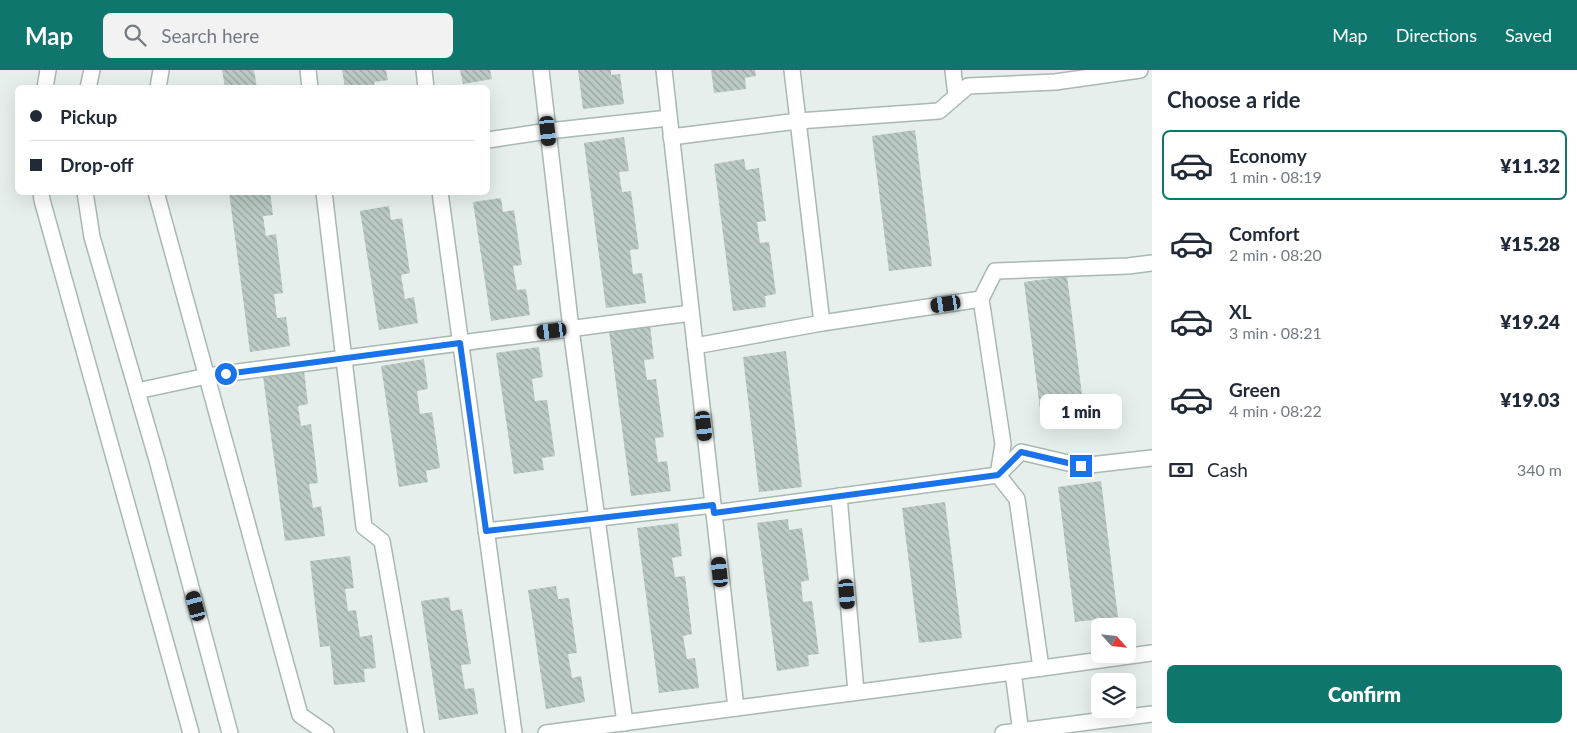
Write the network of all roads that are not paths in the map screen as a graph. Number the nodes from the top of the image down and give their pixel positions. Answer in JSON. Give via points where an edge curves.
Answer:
{"nodes":[{"id":1,"x":48,"y":70,"type":"edge"},
{"id":2,"x":92,"y":70,"type":"edge"},
{"id":3,"x":161,"y":70,"type":"edge"},
{"id":4,"x":308,"y":70,"type":"edge"},
{"id":5,"x":424,"y":70,"type":"edge"},
{"id":6,"x":541,"y":70,"type":"edge"},
{"id":7,"x":664,"y":70,"type":"edge"},
{"id":8,"x":792,"y":70,"type":"edge"},
{"id":9,"x":953,"y":70,"type":"edge"},
{"id":10,"x":1140,"y":70,"type":"edge"},
{"id":11,"x":46,"y":85,"type":"edge"},
{"id":12,"x":89,"y":85,"type":"edge"},
{"id":13,"x":158,"y":85,"type":"edge"},
{"id":14,"x":310,"y":85,"type":"edge"},
{"id":15,"x":426,"y":85,"type":"edge"},
{"id":16,"x":956,"y":96,"type":"junction"},
{"id":17,"x":669,"y":118,"type":"junction"},
{"id":18,"x":798,"y":121,"type":"junction"},
{"id":19,"x":548,"y":131,"type":"junction"},
{"id":20,"x":671,"y":137,"type":"junction"},
{"id":21,"x":490,"y":140,"type":"edge"},
{"id":22,"x":42,"y":195,"type":"edge"},
{"id":23,"x":85,"y":195,"type":"edge"},
{"id":24,"x":157,"y":195,"type":"edge"},
{"id":25,"x":324,"y":195,"type":"edge"},
{"id":26,"x":440,"y":195,"type":"edge"},
{"id":27,"x":1152,"y":263,"type":"edge"},
{"id":28,"x":981,"y":299,"type":"junction"},
{"id":29,"x":691,"y":313,"type":"junction"},
{"id":30,"x":822,"y":323,"type":"junction"},
{"id":31,"x":571,"y":329,"type":"junction"},
{"id":32,"x":460,"y":343,"type":"junction"},
{"id":33,"x":695,"y":346,"type":"junction"},
{"id":34,"x":344,"y":358,"type":"junction"},
{"id":35,"x":207,"y":376,"type":"junction"},
{"id":36,"x":137,"y":391,"type":"junction"},
{"id":37,"x":1152,"y":458,"type":"edge"},
{"id":38,"x":998,"y":475,"type":"junction"},
{"id":39,"x":838,"y":496,"type":"junction"},
{"id":40,"x":713,"y":509,"type":"junction"},
{"id":41,"x":597,"y":519,"type":"junction"},
{"id":42,"x":486,"y":531,"type":"junction"},
{"id":43,"x":1152,"y":652,"type":"edge"},
{"id":44,"x":1041,"y":668,"type":"junction"},
{"id":45,"x":1013,"y":672,"type":"junction"},
{"id":46,"x":856,"y":692,"type":"junction"},
{"id":47,"x":736,"y":708,"type":"junction"},
{"id":48,"x":1152,"y":714,"type":"edge"},
{"id":49,"x":624,"y":723,"type":"junction"},
{"id":50,"x":1021,"y":732,"type":"edge"},
{"id":51,"x":192,"y":733,"type":"edge"},
{"id":52,"x":230,"y":733,"type":"edge"},
{"id":53,"x":326,"y":733,"type":"edge"},
{"id":54,"x":416,"y":733,"type":"edge"},
{"id":55,"x":514,"y":733,"type":"edge"},
{"id":56,"x":546,"y":733,"type":"edge"},
{"id":57,"x":1003,"y":733,"type":"edge"}],
"edges":[{"from":1,"to":11,"type":"street"},
{"from":2,"to":12,"type":"street"},
{"from":3,"to":13,"type":"street"},
{"from":4,"to":14,"type":"street"},
{"from":5,"to":15,"type":"street"},
{"from":6,"to":19,"type":"street"},
{"from":7,"to":17,"type":"street"},
{"from":8,"to":18,"type":"street"},
{"from":9,"to":16,"type":"street"},
{"from":10,"to":16,"type":"street","via":[[1055,82],[968,86]]},
{"from":16,"to":18,"type":"street","via":[[940,110]]},
{"from":17,"to":19,"type":"street"},
{"from":17,"to":20,"type":"street"},
{"from":18,"to":20,"type":"street"},
{"from":18,"to":30,"type":"street"},
{"from":19,"to":21,"type":"street"},
{"from":19,"to":31,"type":"street"},
{"from":20,"to":29,"type":"street"},
{"from":22,"to":51,"type":"street"},
{"from":23,"to":36,"type":"street","via":[[92,237]]},
{"from":24,"to":35,"type":"street"},
{"from":25,"to":34,"type":"street"},
{"from":26,"to":32,"type":"street"},
{"from":27,"to":28,"type":"street","via":[[995,271]]},
{"from":28,"to":30,"type":"street"},
{"from":28,"to":38,"type":"street","via":[[1003,444]]},
{"from":29,"to":31,"type":"street"},
{"from":29,"to":33,"type":"street"},
{"from":30,"to":33,"type":"street"},
{"from":31,"to":32,"type":"street"},
{"from":31,"to":41,"type":"street"},
{"from":32,"to":34,"type":"street"},
{"from":32,"to":42,"type":"street"},
{"from":33,"to":40,"type":"street"},
{"from":34,"to":35,"type":"street"},
{"from":34,"to":54,"type":"street","via":[[364,527],[382,541]]},
{"from":35,"to":36,"type":"street"},
{"from":35,"to":53,"type":"street","via":[[300,715]]},
{"from":36,"to":52,"type":"street"},
{"from":37,"to":38,"type":"street","via":[[1081,466],[1021,452]]},
{"from":38,"to":39,"type":"street"},
{"from":38,"to":44,"type":"street","via":[[1017,499]]},
{"from":39,"to":40,"type":"street"},
{"from":39,"to":46,"type":"street"},
{"from":40,"to":41,"type":"street"},
{"from":40,"to":47,"type":"street"},
{"from":41,"to":42,"type":"street"},
{"from":41,"to":49,"type":"street"},
{"from":42,"to":55,"type":"street"},
{"from":43,"to":44,"type":"street"},
{"from":44,"to":45,"type":"street"},
{"from":45,"to":46,"type":"street"},
{"from":45,"to":50,"type":"street"},
{"from":46,"to":47,"type":"street"},
{"from":47,"to":49,"type":"street"},
{"from":48,"to":50,"type":"street"},
{"from":49,"to":56,"type":"street"},
{"from":50,"to":57,"type":"street"}]}
